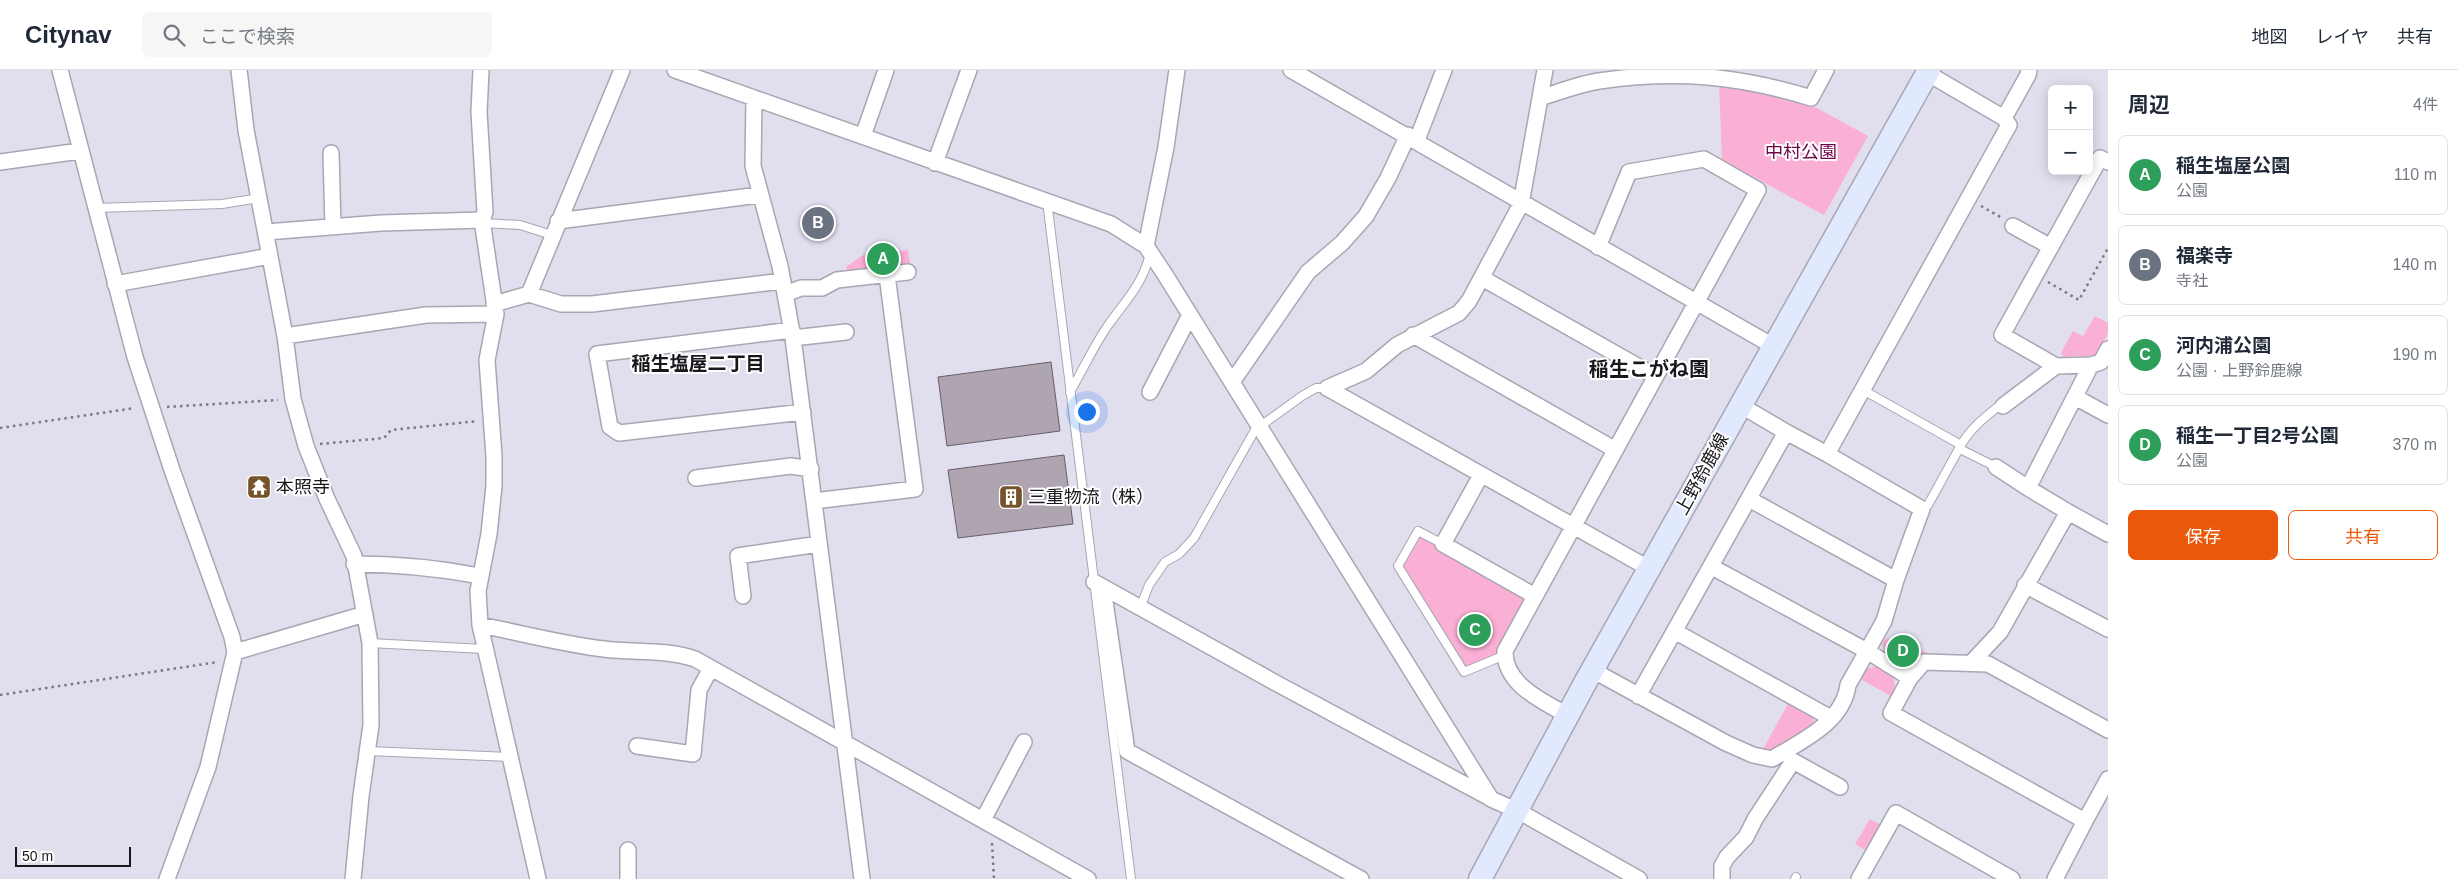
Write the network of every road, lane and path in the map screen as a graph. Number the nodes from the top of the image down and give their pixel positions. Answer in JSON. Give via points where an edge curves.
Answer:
{"nodes":[{"id":1,"x":60,"y":70,"type":"edge"},
{"id":2,"x":239,"y":70,"type":"edge"},
{"id":3,"x":481,"y":70,"type":"edge"},
{"id":4,"x":622,"y":70,"type":"edge"},
{"id":5,"x":675,"y":70,"type":"edge"},
{"id":6,"x":886,"y":70,"type":"edge"},
{"id":7,"x":969,"y":70,"type":"edge"},
{"id":8,"x":1177,"y":70,"type":"edge"},
{"id":9,"x":1291,"y":70,"type":"edge"},
{"id":10,"x":1444,"y":70,"type":"edge"},
{"id":11,"x":1545,"y":70,"type":"edge"},
{"id":12,"x":1826,"y":70,"type":"edge"},
{"id":13,"x":2029,"y":70,"type":"edge"},
{"id":14,"x":1928,"y":72,"type":"edge"},
{"id":15,"x":754,"y":98,"type":"junction"},
{"id":16,"x":1540,"y":98,"type":"junction"},
{"id":17,"x":2004,"y":118,"type":"junction"},
{"id":18,"x":863,"y":136,"type":"junction"},
{"id":19,"x":1413,"y":138,"type":"junction"},
{"id":20,"x":80,"y":151,"type":"junction"},
{"id":21,"x":331,"y":153,"type":"dead end"},
{"id":22,"x":0,"y":162,"type":"edge"},
{"id":23,"x":2108,"y":162,"type":"edge"},
{"id":24,"x":936,"y":163,"type":"junction"},
{"id":25,"x":759,"y":195,"type":"junction"},
{"id":26,"x":259,"y":198,"type":"junction"},
{"id":27,"x":1968,"y":199,"type":"junction"},
{"id":28,"x":1048,"y":201,"type":"junction"},
{"id":29,"x":1521,"y":204,"type":"junction"},
{"id":30,"x":95,"y":208,"type":"junction"},
{"id":31,"x":482,"y":222,"type":"junction"},
{"id":32,"x":2013,"y":226,"type":"joint"},
{"id":33,"x":333,"y":227,"type":"junction"},
{"id":34,"x":555,"y":228,"type":"junction"},
{"id":35,"x":266,"y":232,"type":"junction"},
{"id":36,"x":1598,"y":247,"type":"junction"},
{"id":37,"x":2051,"y":247,"type":"junction"},
{"id":38,"x":2108,"y":248,"type":"edge"},
{"id":39,"x":1148,"y":249,"type":"junction"},
{"id":40,"x":270,"y":256,"type":"junction"},
{"id":41,"x":908,"y":272,"type":"dead end"},
{"id":42,"x":2035,"y":274,"type":"junction"},
{"id":43,"x":887,"y":275,"type":"junction"},
{"id":44,"x":1482,"y":278,"type":"junction"},
{"id":45,"x":115,"y":284,"type":"junction"},
{"id":46,"x":784,"y":287,"type":"junction"},
{"id":47,"x":529,"y":294,"type":"junction"},
{"id":48,"x":1696,"y":302,"type":"junction"},
{"id":49,"x":495,"y":309,"type":"junction"},
{"id":50,"x":1190,"y":315,"type":"junction"},
{"id":51,"x":846,"y":332,"type":"dead end"},
{"id":52,"x":792,"y":334,"type":"junction"},
{"id":53,"x":1413,"y":335,"type":"junction"},
{"id":54,"x":285,"y":336,"type":"junction"},
{"id":55,"x":1773,"y":346,"type":"junction"},
{"id":56,"x":2102,"y":359,"type":"edge"},
{"id":57,"x":2056,"y":366,"type":"junction"},
{"id":58,"x":1655,"y":376,"type":"junction"},
{"id":59,"x":1232,"y":382,"type":"junction"},
{"id":60,"x":1327,"y":388,"type":"junction"},
{"id":61,"x":1863,"y":390,"type":"junction"},
{"id":62,"x":1070,"y":392,"type":"junction"},
{"id":63,"x":1150,"y":392,"type":"dead end"},
{"id":64,"x":2076,"y":397,"type":"junction"},
{"id":65,"x":293,"y":399,"type":"junction"},
{"id":66,"x":1740,"y":405,"type":"junction"},
{"id":67,"x":2003,"y":406,"type":"joint"},
{"id":68,"x":152,"y":407,"type":"junction"},
{"id":69,"x":803,"y":412,"type":"junction"},
{"id":70,"x":2108,"y":415,"type":"edge"},
{"id":71,"x":492,"y":420,"type":"junction"},
{"id":72,"x":1261,"y":426,"type":"junction"},
{"id":73,"x":0,"y":428,"type":"edge"},
{"id":74,"x":1786,"y":432,"type":"junction"},
{"id":75,"x":306,"y":446,"type":"junction"},
{"id":76,"x":1960,"y":447,"type":"junction"},
{"id":77,"x":1614,"y":449,"type":"junction"},
{"id":78,"x":1827,"y":454,"type":"junction"},
{"id":79,"x":1996,"y":467,"type":"joint"},
{"id":80,"x":811,"y":469,"type":"junction"},
{"id":81,"x":1481,"y":475,"type":"junction"},
{"id":82,"x":696,"y":478,"type":"dead end"},
{"id":83,"x":2028,"y":488,"type":"junction"},
{"id":84,"x":1749,"y":498,"type":"junction"},
{"id":85,"x":814,"y":501,"type":"junction"},
{"id":86,"x":1922,"y":509,"type":"junction"},
{"id":87,"x":2068,"y":512,"type":"junction"},
{"id":88,"x":1573,"y":528,"type":"junction"},
{"id":89,"x":2108,"y":534,"type":"edge"},
{"id":90,"x":819,"y":544,"type":"junction"},
{"id":91,"x":1444,"y":544,"type":"junction"},
{"id":92,"x":354,"y":564,"type":"junction"},
{"id":93,"x":1712,"y":567,"type":"junction"},
{"id":94,"x":1650,"y":569,"type":"junction"},
{"id":95,"x":480,"y":576,"type":"junction"},
{"id":96,"x":1896,"y":580,"type":"junction"},
{"id":97,"x":1098,"y":585,"type":"junction"},
{"id":98,"x":2025,"y":585,"type":"junction"},
{"id":99,"x":743,"y":596,"type":"dead end"},
{"id":100,"x":1535,"y":596,"type":"junction"},
{"id":101,"x":1140,"y":608,"type":"junction"},
{"id":102,"x":365,"y":614,"type":"junction"},
{"id":103,"x":480,"y":625,"type":"junction"},
{"id":104,"x":2108,"y":629,"type":"edge"},
{"id":105,"x":1676,"y":632,"type":"junction"},
{"id":106,"x":370,"y":643,"type":"junction"},
{"id":107,"x":484,"y":650,"type":"junction"},
{"id":108,"x":1867,"y":652,"type":"junction"},
{"id":109,"x":1505,"y":655,"type":"junction"},
{"id":110,"x":234,"y":656,"type":"junction"},
{"id":111,"x":1972,"y":662,"type":"junction"},
{"id":112,"x":711,"y":668,"type":"junction"},
{"id":113,"x":1594,"y":671,"type":"junction"},
{"id":114,"x":1910,"y":678,"type":"junction"},
{"id":115,"x":0,"y":695,"type":"edge"},
{"id":116,"x":1638,"y":696,"type":"junction"},
{"id":117,"x":1567,"y":715,"type":"junction"},
{"id":118,"x":1831,"y":718,"type":"junction"},
{"id":119,"x":2108,"y":730,"type":"edge"},
{"id":120,"x":1024,"y":742,"type":"dead end"},
{"id":121,"x":844,"y":743,"type":"junction"},
{"id":122,"x":637,"y":746,"type":"dead end"},
{"id":123,"x":368,"y":751,"type":"junction"},
{"id":124,"x":510,"y":757,"type":"junction"},
{"id":125,"x":2108,"y":780,"type":"edge"},
{"id":126,"x":1840,"y":787,"type":"dead end"},
{"id":127,"x":1491,"y":799,"type":"junction"},
{"id":128,"x":1518,"y":811,"type":"junction"},
{"id":129,"x":2085,"y":821,"type":"junction"},
{"id":130,"x":987,"y":822,"type":"junction"},
{"id":131,"x":628,"y":850,"type":"dead end"},
{"id":132,"x":167,"y":879,"type":"edge"},
{"id":133,"x":353,"y":879,"type":"edge"},
{"id":134,"x":538,"y":879,"type":"edge"},
{"id":135,"x":628,"y":879,"type":"edge"},
{"id":136,"x":862,"y":879,"type":"edge"},
{"id":137,"x":994,"y":879,"type":"edge"},
{"id":138,"x":1088,"y":879,"type":"edge"},
{"id":139,"x":1131,"y":879,"type":"edge"},
{"id":140,"x":1361,"y":879,"type":"edge"},
{"id":141,"x":1480,"y":879,"type":"edge"},
{"id":142,"x":1639,"y":879,"type":"edge"},
{"id":143,"x":1722,"y":879,"type":"edge"},
{"id":144,"x":1860,"y":879,"type":"edge"},
{"id":145,"x":2012,"y":879,"type":"edge"},
{"id":146,"x":2056,"y":879,"type":"edge"}],
"edges":[{"from":1,"to":20,"type":"street"},
{"from":2,"to":26,"type":"street"},
{"from":3,"to":31,"type":"street","via":[[479,112],[485,212]]},
{"from":4,"to":34,"type":"street"},
{"from":5,"to":15,"type":"street"},
{"from":6,"to":18,"type":"street"},
{"from":7,"to":24,"type":"street"},
{"from":8,"to":39,"type":"street"},
{"from":9,"to":19,"type":"street"},
{"from":10,"to":19,"type":"street"},
{"from":11,"to":16,"type":"street"},
{"from":12,"to":16,"type":"street","via":[[1811,98],[1735,78],[1680,74],[1597,81]]},
{"from":13,"to":17,"type":"street"},
{"from":14,"to":17,"type":"street"},
{"from":14,"to":55,"type":"main road","name":"上野鈴鹿線"},
{"from":15,"to":18,"type":"street"},
{"from":15,"to":25,"type":"street","via":[[752,153]]},
{"from":16,"to":29,"type":"street"},
{"from":17,"to":27,"type":"street","via":[[2009,125]]},
{"from":18,"to":24,"type":"street"},
{"from":19,"to":29,"type":"street"},
{"from":19,"to":59,"type":"street","via":[[1366,216],[1342,243],[1308,272]]},
{"from":20,"to":22,"type":"street"},
{"from":20,"to":30,"type":"street"},
{"from":21,"to":33,"type":"street"},
{"from":23,"to":37,"type":"street","via":[[2100,158]]},
{"from":24,"to":28,"type":"street"},
{"from":25,"to":34,"type":"street"},
{"from":25,"to":46,"type":"street"},
{"from":26,"to":30,"type":"lane","via":[[222,204]]},
{"from":26,"to":35,"type":"street"},
{"from":27,"to":32,"type":"path"},
{"from":27,"to":61,"type":"street"},
{"from":28,"to":39,"type":"street","via":[[1111,224]]},
{"from":28,"to":62,"type":"lane"},
{"from":29,"to":36,"type":"street"},
{"from":29,"to":44,"type":"street"},
{"from":30,"to":45,"type":"street"},
{"from":31,"to":33,"type":"street"},
{"from":31,"to":34,"type":"lane"},
{"from":31,"to":49,"type":"street"},
{"from":32,"to":37,"type":"street"},
{"from":33,"to":35,"type":"street"},
{"from":34,"to":47,"type":"street"},
{"from":35,"to":40,"type":"street"},
{"from":36,"to":48,"type":"street"},
{"from":36,"to":48,"type":"street","via":[[1629,172],[1704,159],[1758,190]]},
{"from":37,"to":42,"type":"street"},
{"from":38,"to":42,"type":"path","via":[[2079,300]]},
{"from":39,"to":50,"type":"street"},
{"from":39,"to":62,"type":"lane","via":[[1141,280],[1108,325]]},
{"from":40,"to":45,"type":"street"},
{"from":40,"to":54,"type":"street"},
{"from":41,"to":43,"type":"street"},
{"from":42,"to":57,"type":"street","via":[[2002,335]]},
{"from":43,"to":46,"type":"street","via":[[837,280],[822,288]]},
{"from":43,"to":85,"type":"street","via":[[915,488]]},
{"from":44,"to":53,"type":"street","via":[[1459,314]]},
{"from":44,"to":58,"type":"street"},
{"from":45,"to":68,"type":"street","via":[[134,357]]},
{"from":46,"to":47,"type":"street","via":[[592,304],[561,304]]},
{"from":46,"to":52,"type":"street"},
{"from":47,"to":49,"type":"street"},
{"from":48,"to":55,"type":"street"},
{"from":48,"to":58,"type":"street"},
{"from":49,"to":54,"type":"street","via":[[426,315]]},
{"from":49,"to":71,"type":"street","via":[[487,360]]},
{"from":50,"to":59,"type":"street"},
{"from":50,"to":63,"type":"street"},
{"from":51,"to":52,"type":"street"},
{"from":52,"to":69,"type":"street"},
{"from":52,"to":69,"type":"street","via":[[598,354],[610,427],[619,434]]},
{"from":53,"to":60,"type":"street","via":[[1366,371]]},
{"from":53,"to":77,"type":"street"},
{"from":54,"to":65,"type":"street"},
{"from":55,"to":66,"type":"main road","name":"上野鈴鹿線"},
{"from":56,"to":57,"type":"street"},
{"from":56,"to":64,"type":"street"},
{"from":57,"to":67,"type":"street"},
{"from":58,"to":77,"type":"street"},
{"from":59,"to":72,"type":"street"},
{"from":60,"to":72,"type":"lane","via":[[1316,388],[1302,396]]},
{"from":60,"to":81,"type":"street"},
{"from":61,"to":76,"type":"lane"},
{"from":61,"to":78,"type":"street"},
{"from":62,"to":97,"type":"lane"},
{"from":64,"to":70,"type":"street"},
{"from":64,"to":83,"type":"street"},
{"from":65,"to":68,"type":"path"},
{"from":65,"to":75,"type":"street"},
{"from":66,"to":74,"type":"street"},
{"from":66,"to":94,"type":"main road","name":"上野鈴鹿線"},
{"from":67,"to":76,"type":"lane","via":[[1978,422]]},
{"from":68,"to":73,"type":"path"},
{"from":68,"to":110,"type":"street","via":[[232,637]]},
{"from":69,"to":80,"type":"street"},
{"from":71,"to":75,"type":"path","via":[[391,430],[384,438]]},
{"from":71,"to":95,"type":"street","via":[[492,505]]},
{"from":72,"to":101,"type":"lane","via":[[1255,430],[1194,538],[1179,554],[1165,562],[1149,585]]},
{"from":72,"to":127,"type":"street"},
{"from":74,"to":78,"type":"street"},
{"from":74,"to":84,"type":"street"},
{"from":75,"to":92,"type":"street","via":[[354,556]]},
{"from":76,"to":79,"type":"lane"},
{"from":76,"to":86,"type":"lane","via":[[1928,505]]},
{"from":77,"to":88,"type":"street"},
{"from":78,"to":86,"type":"street"},
{"from":79,"to":83,"type":"street"},
{"from":80,"to":82,"type":"street","via":[[791,466]]},
{"from":80,"to":85,"type":"street"},
{"from":81,"to":88,"type":"street"},
{"from":81,"to":91,"type":"street"},
{"from":83,"to":87,"type":"street"},
{"from":84,"to":93,"type":"street"},
{"from":84,"to":96,"type":"street"},
{"from":85,"to":90,"type":"street"},
{"from":86,"to":96,"type":"street"},
{"from":87,"to":89,"type":"street"},
{"from":87,"to":98,"type":"street"},
{"from":88,"to":94,"type":"street"},
{"from":88,"to":100,"type":"street"},
{"from":90,"to":99,"type":"street","via":[[738,556]]},
{"from":90,"to":121,"type":"street"},
{"from":91,"to":100,"type":"street"},
{"from":91,"to":109,"type":"lane","via":[[1418,531],[1398,566],[1464,672]]},
{"from":92,"to":95,"type":"street","via":[[423,567]]},
{"from":92,"to":102,"type":"street"},
{"from":93,"to":105,"type":"street"},
{"from":93,"to":108,"type":"street"},
{"from":94,"to":113,"type":"main road","name":"上野鈴鹿線"},
{"from":95,"to":103,"type":"street"},
{"from":96,"to":108,"type":"street","via":[[1884,621]]},
{"from":97,"to":101,"type":"street"},
{"from":97,"to":139,"type":"lane"},
{"from":97,"to":140,"type":"street","via":[[1127,751]]},
{"from":98,"to":104,"type":"street"},
{"from":98,"to":111,"type":"street","via":[[2000,632]]},
{"from":100,"to":109,"type":"street"},
{"from":101,"to":127,"type":"street"},
{"from":102,"to":106,"type":"street"},
{"from":102,"to":110,"type":"street"},
{"from":103,"to":107,"type":"street"},
{"from":103,"to":112,"type":"street","via":[[600,649],[678,653]]},
{"from":105,"to":116,"type":"street"},
{"from":105,"to":118,"type":"street"},
{"from":106,"to":107,"type":"lane"},
{"from":106,"to":123,"type":"street","via":[[371,725]]},
{"from":107,"to":124,"type":"street"},
{"from":108,"to":114,"type":"street"},
{"from":108,"to":118,"type":"street","via":[[1848,685],[1847,695]]},
{"from":109,"to":117,"type":"street","via":[[1508,671],[1530,694]]},
{"from":110,"to":115,"type":"path"},
{"from":110,"to":132,"type":"street","via":[[208,767]]},
{"from":111,"to":114,"type":"street","via":[[1924,662]]},
{"from":111,"to":119,"type":"street","via":[[1988,664]]},
{"from":112,"to":121,"type":"street"},
{"from":112,"to":122,"type":"street","via":[[699,690],[693,754]]},
{"from":113,"to":116,"type":"street"},
{"from":113,"to":117,"type":"main road","name":"上野鈴鹿線"},
{"from":114,"to":129,"type":"street","via":[[1891,713]]},
{"from":116,"to":118,"type":"street","via":[[1753,755],[1772,759],[1822,729]]},
{"from":117,"to":128,"type":"main road","name":"上野鈴鹿線"},
{"from":120,"to":130,"type":"street"},
{"from":121,"to":130,"type":"street"},
{"from":121,"to":136,"type":"street"},
{"from":123,"to":124,"type":"lane"},
{"from":123,"to":133,"type":"street"},
{"from":124,"to":134,"type":"street"},
{"from":125,"to":129,"type":"street"},
{"from":126,"to":143,"type":"street","via":[[1793,761],[1746,837],[1727,857],[1722,866]]},
{"from":127,"to":128,"type":"street"},
{"from":128,"to":141,"type":"main road","name":"上野鈴鹿線"},
{"from":128,"to":142,"type":"street"},
{"from":129,"to":146,"type":"street"},
{"from":130,"to":137,"type":"path"},
{"from":130,"to":138,"type":"street"},
{"from":131,"to":135,"type":"street"},
{"from":144,"to":145,"type":"street","via":[[1896,813]]}]}
